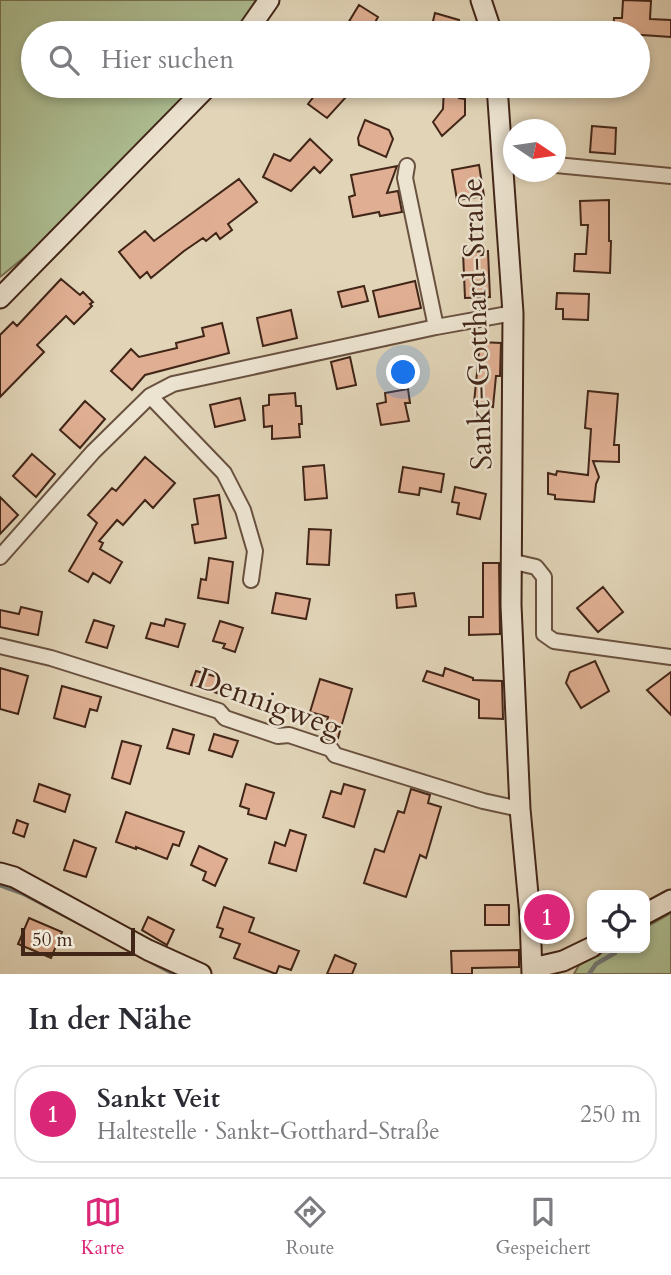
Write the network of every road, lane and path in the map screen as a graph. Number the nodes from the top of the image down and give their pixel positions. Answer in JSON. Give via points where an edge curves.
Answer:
{"nodes":[{"id":1,"x":270,"y":0,"type":"edge"},
{"id":2,"x":481,"y":0,"type":"edge"},
{"id":3,"x":255,"y":21,"type":"edge"},
{"id":4,"x":488,"y":21,"type":"edge"},
{"id":5,"x":196,"y":98,"type":"edge"},
{"id":6,"x":499,"y":98,"type":"edge"},
{"id":7,"x":503,"y":127,"type":"edge"},
{"id":8,"x":407,"y":166,"type":"dead end"},
{"id":9,"x":566,"y":166,"type":"edge"},
{"id":10,"x":671,"y":176,"type":"edge"},
{"id":11,"x":509,"y":182,"type":"edge"},
{"id":12,"x":0,"y":298,"type":"edge"},
{"id":13,"x":513,"y":313,"type":"junction"},
{"id":14,"x":436,"y":327,"type":"junction"},
{"id":15,"x":150,"y":396,"type":"junction"},
{"id":16,"x":0,"y":557,"type":"edge"},
{"id":17,"x":510,"y":561,"type":"junction"},
{"id":18,"x":251,"y":580,"type":"dead end"},
{"id":19,"x":0,"y":646,"type":"edge"},
{"id":20,"x":671,"y":657,"type":"edge"},
{"id":21,"x":520,"y":809,"type":"junction"},
{"id":22,"x":0,"y":873,"type":"edge"},
{"id":23,"x":671,"y":900,"type":"edge"},
{"id":24,"x":650,"y":911,"type":"edge"},
{"id":25,"x":587,"y":949,"type":"edge"},
{"id":26,"x":533,"y":971,"type":"edge"},
{"id":27,"x":201,"y":974,"type":"edge"}],
"edges":[{"from":1,"to":3,"type":"main road"},
{"from":2,"to":4,"type":"main road"},
{"from":5,"to":12,"type":"main road"},
{"from":6,"to":7,"type":"main road","name":"Sankt-Gotthard-Straße"},
{"from":8,"to":14,"type":"street","via":[[405,178]]},
{"from":9,"to":10,"type":"street"},
{"from":11,"to":13,"type":"main road","name":"Sankt-Gotthard-Straße"},
{"from":13,"to":14,"type":"street"},
{"from":13,"to":17,"type":"main road","name":"Sankt-Gotthard-Straße"},
{"from":14,"to":15,"type":"street","via":[[173,384]]},
{"from":15,"to":16,"type":"street","via":[[93,452]]},
{"from":15,"to":18,"type":"street","via":[[224,473],[243,510],[255,551]]},
{"from":17,"to":20,"type":"street","via":[[536,567],[544,577],[544,634],[554,641]]},
{"from":17,"to":21,"type":"main road","name":"Sankt-Gotthard-Straße"},
{"from":19,"to":21,"type":"street","name":"Dennigweg","via":[[219,711],[225,718],[331,749],[335,755]]},
{"from":21,"to":26,"type":"main road","name":"Sankt-Gotthard-Straße"},
{"from":22,"to":27,"type":"main road"},
{"from":23,"to":24,"type":"main road"},
{"from":25,"to":26,"type":"main road"}]}
